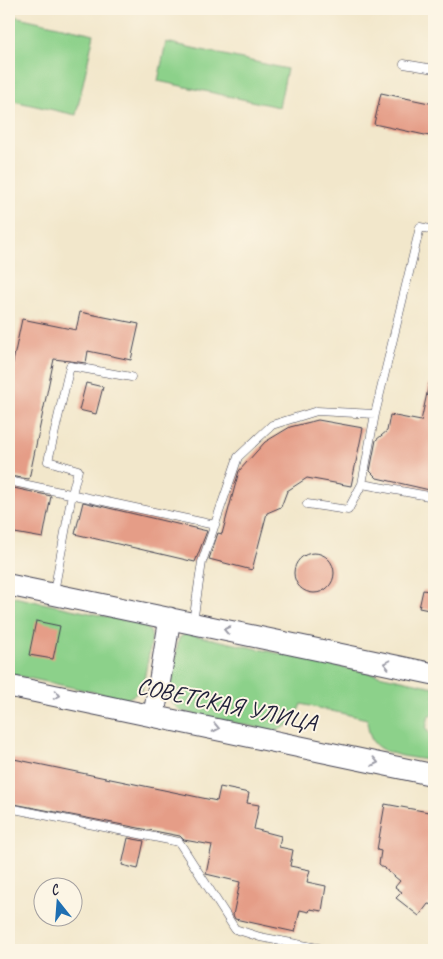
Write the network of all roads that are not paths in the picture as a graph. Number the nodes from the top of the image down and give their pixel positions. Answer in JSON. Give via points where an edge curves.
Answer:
{"nodes":[{"id":1,"x":404,"y":64,"type":"dead end"},
{"id":2,"x":434,"y":69,"type":"edge"},
{"id":3,"x":434,"y":230,"type":"edge"},
{"id":4,"x":130,"y":377,"type":"dead end"},
{"id":5,"x":375,"y":414,"type":"junction"},
{"id":6,"x":9,"y":481,"type":"edge"},
{"id":7,"x":362,"y":484,"type":"junction"},
{"id":8,"x":72,"y":494,"type":"junction"},
{"id":9,"x":434,"y":497,"type":"edge"},
{"id":10,"x":307,"y":504,"type":"dead end"},
{"id":11,"x":215,"y":525,"type":"junction"},
{"id":12,"x":9,"y":585,"type":"edge"},
{"id":13,"x":54,"y":594,"type":"junction"},
{"id":14,"x":170,"y":618,"type":"junction"},
{"id":15,"x":193,"y":623,"type":"junction"},
{"id":16,"x":434,"y":674,"type":"edge"},
{"id":17,"x":9,"y":686,"type":"edge"},
{"id":18,"x":154,"y":715,"type":"junction"},
{"id":19,"x":434,"y":775,"type":"edge"},
{"id":20,"x":9,"y":808,"type":"edge"},
{"id":21,"x":328,"y":950,"type":"edge"}],
"edges":[{"from":1,"to":2,"type":"lane"},
{"from":3,"to":5,"type":"lane","via":[[420,227]]},
{"from":4,"to":8,"type":"lane","via":[[70,366],[48,461],[78,470]]},
{"from":5,"to":7,"type":"lane"},
{"from":5,"to":11,"type":"lane","via":[[317,411],[272,425],[238,457]]},
{"from":6,"to":8,"type":"lane"},
{"from":7,"to":9,"type":"lane"},
{"from":7,"to":10,"type":"lane","via":[[348,510]]},
{"from":8,"to":11,"type":"lane"},
{"from":8,"to":13,"type":"lane"},
{"from":11,"to":15,"type":"lane","via":[[202,562]]},
{"from":12,"to":13,"type":"street"},
{"from":13,"to":14,"type":"street"},
{"from":14,"to":15,"type":"street"},
{"from":14,"to":18,"type":"street"},
{"from":16,"to":15,"type":"street","one_way":true},
{"from":17,"to":18,"type":"street","name":"СОВЕТСКАЯ УЛИЦА","one_way":true},
{"from":18,"to":19,"type":"street","name":"СОВЕТСКАЯ УЛИЦА","one_way":true},
{"from":20,"to":21,"type":"lane","via":[[179,842],[235,929]]}]}
